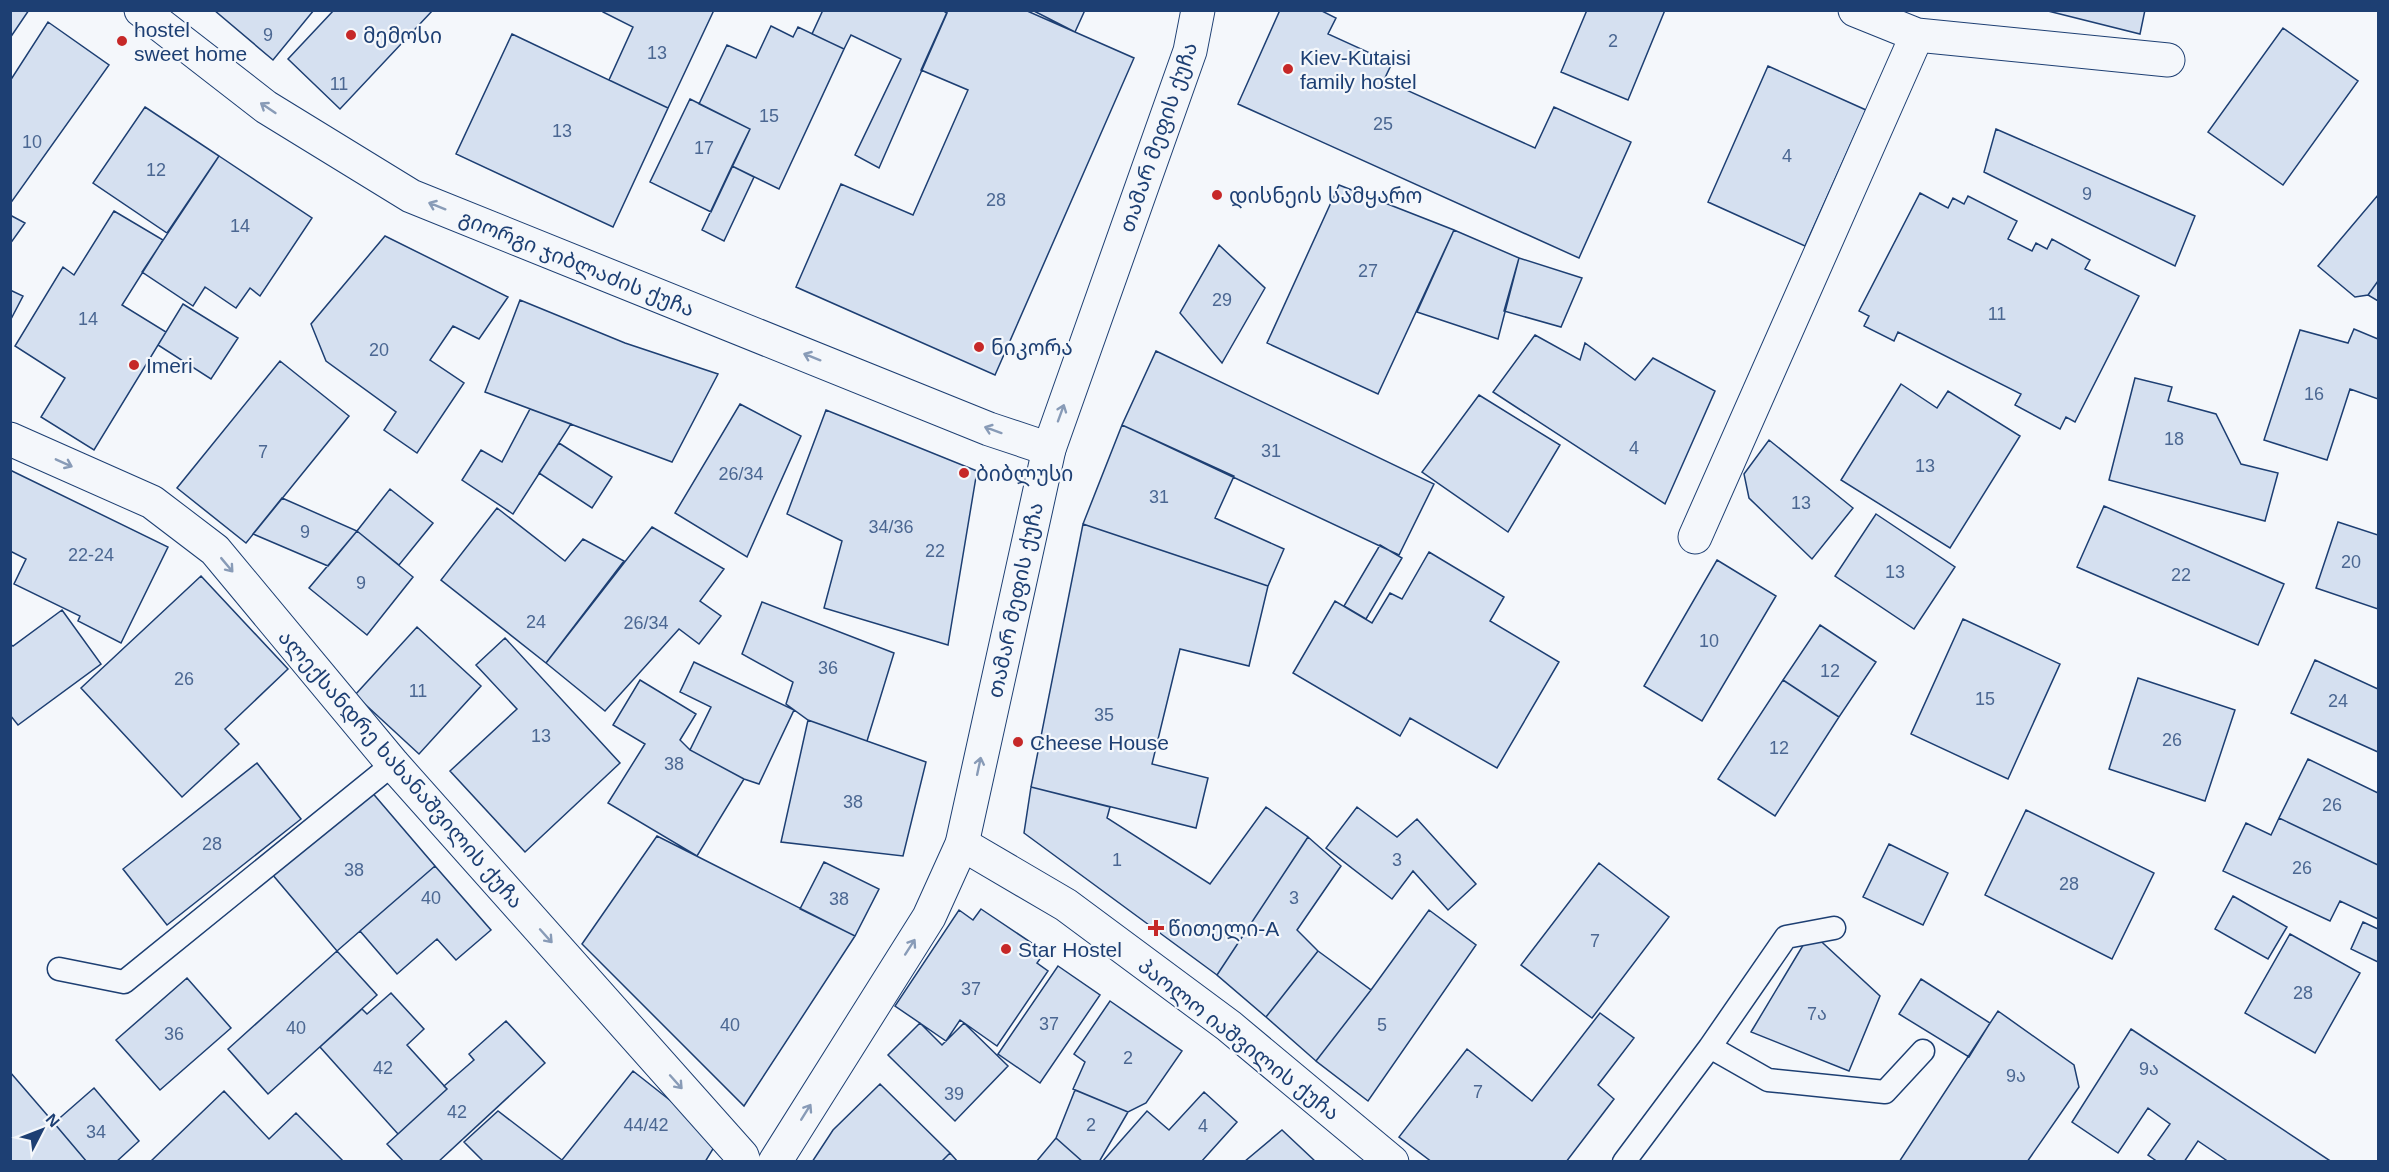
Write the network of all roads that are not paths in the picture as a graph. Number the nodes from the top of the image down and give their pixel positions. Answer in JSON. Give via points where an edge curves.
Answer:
{"nodes":[{"id":1,"x":141,"y":10,"type":"edge"},
{"id":2,"x":1198,"y":10,"type":"edge"},
{"id":3,"x":1855,"y":10,"type":"edge"},
{"id":4,"x":1917,"y":35,"type":"junction"},
{"id":5,"x":2168,"y":60,"type":"dead end"},
{"id":6,"x":10,"y":439,"type":"edge"},
{"id":7,"x":1049,"y":449,"type":"junction"},
{"id":8,"x":1695,"y":537,"type":"dead end"},
{"id":9,"x":393,"y":764,"type":"junction"},
{"id":10,"x":962,"y":844,"type":"junction"},
{"id":11,"x":1834,"y":928,"type":"dead end"},
{"id":12,"x":58,"y":969,"type":"dead end"},
{"id":13,"x":1710,"y":1047,"type":"junction"},
{"id":14,"x":1923,"y":1051,"type":"dead end"},
{"id":15,"x":744,"y":1161,"type":"edge"},
{"id":16,"x":775,"y":1161,"type":"edge"},
{"id":17,"x":1392,"y":1161,"type":"edge"},
{"id":18,"x":1624,"y":1161,"type":"edge"}],
"edges":[{"from":7,"to":1,"type":"street","name":"გიორგი ჯიბლაძის ქუჩა","one_way":true,"via":[[989,429],[411,196],[266,107]]},
{"from":7,"to":2,"type":"street","name":"თამარ მეფის ქუჩა","one_way":true,"via":[[1190,51]]},
{"from":3,"to":4,"type":"street"},
{"from":4,"to":5,"type":"street"},
{"from":4,"to":8,"type":"street"},
{"from":6,"to":9,"type":"street","name":"ალექსანდრე ხახანაშვილის ქუჩა","one_way":true,"via":[[152,502],[214,550]]},
{"from":10,"to":7,"type":"street","name":"თამარ მეფის ქუჩა","one_way":true},
{"from":9,"to":12,"type":"lane","via":[[124,982]]},
{"from":9,"to":15,"type":"street","name":"ალექსანდრე ხახანაშვილის ქუჩა","one_way":true},
{"from":16,"to":10,"type":"street","name":"თამარ მეფის ქუჩა","one_way":true,"via":[[929,917]]},
{"from":10,"to":17,"type":"street","name":"პაოლო იაშვილის ქუჩა","via":[[1066,906],[1229,1026]]},
{"from":11,"to":13,"type":"lane","via":[[1786,937]]},
{"from":13,"to":14,"type":"lane","via":[[1768,1080],[1885,1092]]},
{"from":13,"to":18,"type":"lane"}]}
